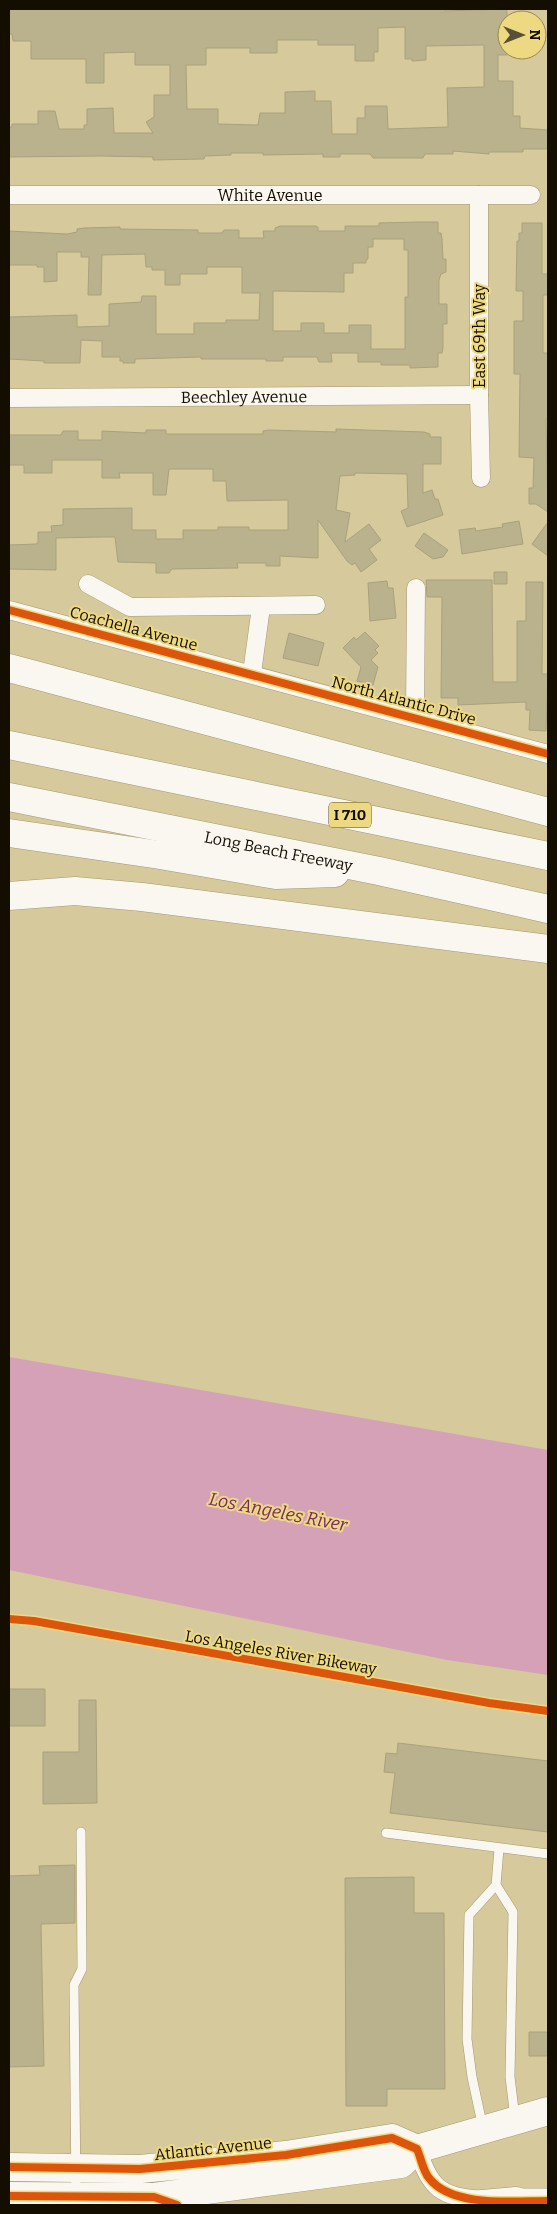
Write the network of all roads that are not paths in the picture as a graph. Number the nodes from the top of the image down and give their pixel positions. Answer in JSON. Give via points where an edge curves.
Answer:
{"nodes":[{"id":1,"x":479,"y":194,"type":"junction"},
{"id":2,"x":531,"y":194,"type":"dead end"},
{"id":3,"x":9,"y":195,"type":"edge"},
{"id":4,"x":479,"y":395,"type":"junction"},
{"id":5,"x":9,"y":398,"type":"edge"},
{"id":6,"x":481,"y":478,"type":"dead end"},
{"id":7,"x":88,"y":584,"type":"dead end"},
{"id":8,"x":416,"y":588,"type":"dead end"},
{"id":9,"x":316,"y":605,"type":"dead end"},
{"id":10,"x":261,"y":607,"type":"junction"},
{"id":11,"x":9,"y":610,"type":"edge"},
{"id":12,"x":9,"y":668,"type":"edge"},
{"id":13,"x":252,"y":674,"type":"junction"},
{"id":14,"x":415,"y":717,"type":"junction"},
{"id":15,"x":9,"y":745,"type":"edge"},
{"id":16,"x":548,"y":754,"type":"edge"},
{"id":17,"x":9,"y":796,"type":"edge"},
{"id":18,"x":548,"y":812,"type":"edge"},
{"id":19,"x":9,"y":833,"type":"edge"},
{"id":20,"x":548,"y":856,"type":"edge"},
{"id":21,"x":379,"y":871,"type":"junction"},
{"id":22,"x":9,"y":896,"type":"edge"},
{"id":23,"x":548,"y":909,"type":"edge"},
{"id":24,"x":548,"y":949,"type":"edge"},
{"id":25,"x":81,"y":1832,"type":"dead end"},
{"id":26,"x":386,"y":1833,"type":"dead end"},
{"id":27,"x":499,"y":1849,"type":"junction"},
{"id":28,"x":548,"y":1854,"type":"edge"},
{"id":29,"x":496,"y":1884,"type":"junction"},
{"id":30,"x":548,"y":2111,"type":"edge"},
{"id":31,"x":516,"y":2121,"type":"junction"},
{"id":32,"x":483,"y":2130,"type":"junction"},
{"id":33,"x":417,"y":2149,"type":"junction"},
{"id":34,"x":9,"y":2167,"type":"edge"},
{"id":35,"x":76,"y":2169,"type":"junction"},
{"id":36,"x":9,"y":2196,"type":"edge"},
{"id":37,"x":76,"y":2198,"type":"junction"},
{"id":38,"x":165,"y":2201,"type":"edge"},
{"id":39,"x":516,"y":2201,"type":"junction"},
{"id":40,"x":548,"y":2202,"type":"edge"},
{"id":41,"x":471,"y":2205,"type":"edge"}],
"edges":[{"from":1,"to":2,"type":"street","name":"White Avenue"},
{"from":1,"to":3,"type":"street","name":"White Avenue"},
{"from":1,"to":4,"type":"street","name":"East 69th Way"},
{"from":4,"to":5,"type":"street","name":"Beechley Avenue"},
{"from":4,"to":6,"type":"street","name":"East 69th Way"},
{"from":7,"to":10,"type":"street","name":"Coachella Avenue","via":[[130,607]]},
{"from":8,"to":14,"type":"street"},
{"from":9,"to":10,"type":"street","name":"Coachella Avenue"},
{"from":10,"to":13,"type":"street"},
{"from":11,"to":13,"type":"street","name":"Coachella Avenue"},
{"from":12,"to":18,"type":"main road"},
{"from":13,"to":14,"type":"street","name":"North Atlantic Drive"},
{"from":14,"to":16,"type":"street","name":"North Atlantic Drive"},
{"from":15,"to":20,"type":"main road","number":"I 710"},
{"from":17,"to":21,"type":"main road","name":"Long Beach Freeway"},
{"from":19,"to":21,"type":"main road","via":[[276,875]]},
{"from":21,"to":23,"type":"main road","name":"Long Beach Freeway"},
{"from":22,"to":24,"type":"main road","via":[[75,891],[142,897]]},
{"from":25,"to":35,"type":"lane","via":[[82,1969],[74,1986]]},
{"from":26,"to":27,"type":"lane"},
{"from":27,"to":28,"type":"lane"},
{"from":27,"to":29,"type":"lane"},
{"from":29,"to":31,"type":"lane","via":[[513,1912],[510,2078]]},
{"from":29,"to":32,"type":"lane","via":[[469,1915],[467,2039]]},
{"from":30,"to":31,"type":"main road"},
{"from":31,"to":32,"type":"main road"},
{"from":32,"to":33,"type":"main road"},
{"from":33,"to":35,"type":"main road","name":"Atlantic Avenue","via":[[392,2138],[214,2163],[140,2169]]},
{"from":33,"to":38,"type":"main road","via":[[401,2164]]},
{"from":33,"to":39,"type":"street","via":[[428,2177],[449,2194],[482,2200]]},
{"from":34,"to":35,"type":"main road","name":"Atlantic Avenue"},
{"from":35,"to":37,"type":"lane"},
{"from":36,"to":37,"type":"main road"},
{"from":37,"to":38,"type":"main road"},
{"from":39,"to":40,"type":"street"},
{"from":39,"to":41,"type":"main road"}]}
